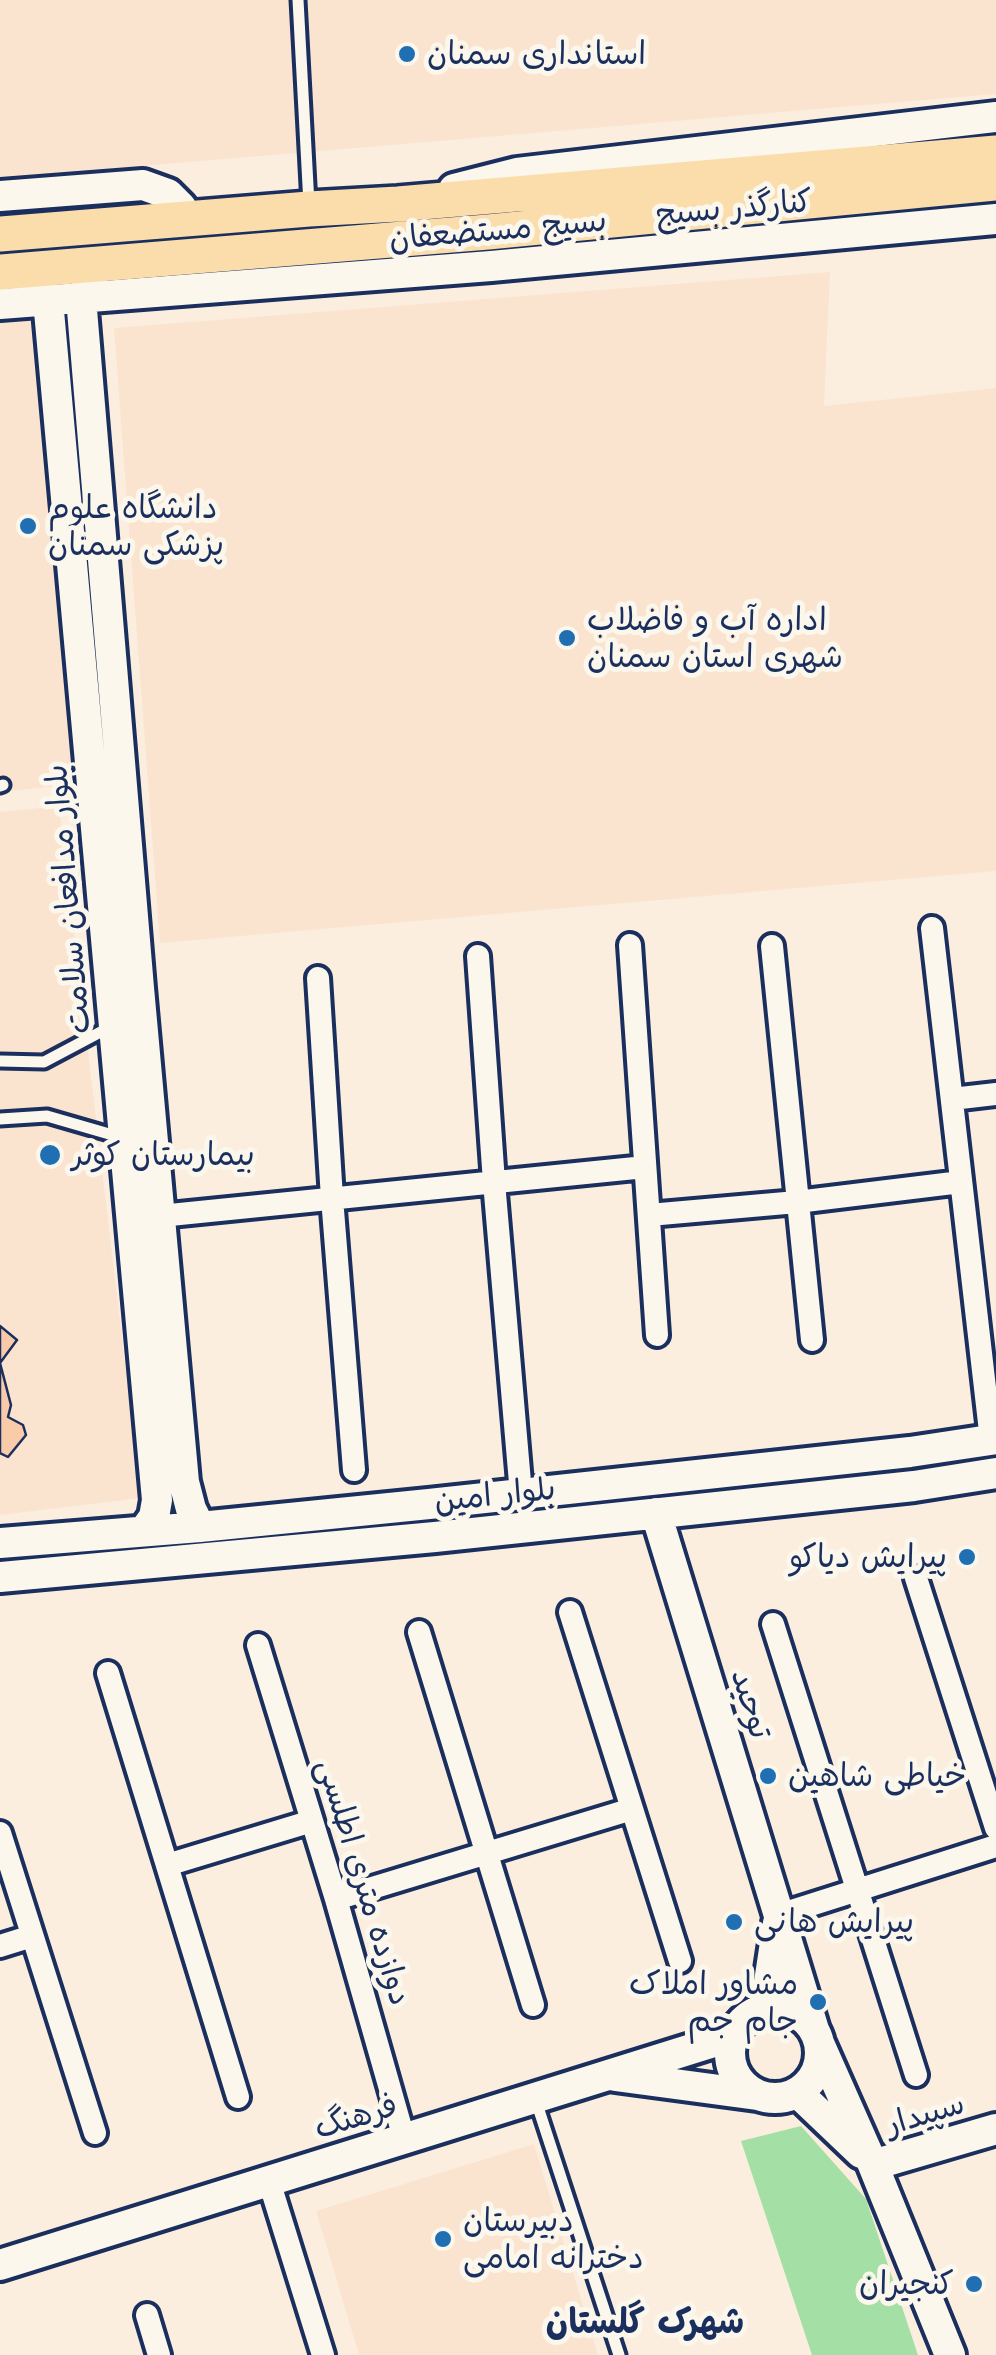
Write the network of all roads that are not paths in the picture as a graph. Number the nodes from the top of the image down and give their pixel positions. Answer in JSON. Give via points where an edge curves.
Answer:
{"nodes":[{"id":1,"x":298,"y":0,"type":"edge"},
{"id":2,"x":996,"y":117,"type":"edge"},
{"id":3,"x":996,"y":154,"type":"edge"},
{"id":4,"x":996,"y":182,"type":"edge"},
{"id":5,"x":0,"y":196,"type":"edge"},
{"id":6,"x":398,"y":204,"type":"junction"},
{"id":7,"x":309,"y":208,"type":"junction"},
{"id":8,"x":186,"y":220,"type":"junction"},
{"id":9,"x":996,"y":220,"type":"edge"},
{"id":10,"x":0,"y":234,"type":"edge"},
{"id":11,"x":98,"y":265,"type":"junction"},
{"id":12,"x":9,"y":272,"type":"edge"},
{"id":13,"x":81,"y":298,"type":"junction"},
{"id":14,"x":48,"y":300,"type":"junction"},
{"id":15,"x":0,"y":304,"type":"edge"},
{"id":16,"x":85,"y":341,"type":"junction"},
{"id":17,"x":53,"y":346,"type":"junction"},
{"id":18,"x":114,"y":858,"type":"junction"},
{"id":19,"x":120,"y":920,"type":"junction"},
{"id":20,"x":932,"y":928,"type":"dead end"},
{"id":21,"x":630,"y":945,"type":"dead end"},
{"id":22,"x":772,"y":946,"type":"dead end"},
{"id":23,"x":478,"y":956,"type":"dead end"},
{"id":24,"x":318,"y":978,"type":"dead end"},
{"id":25,"x":114,"y":1025,"type":"junction"},
{"id":26,"x":0,"y":1061,"type":"edge"},
{"id":27,"x":996,"y":1094,"type":"edge"},
{"id":28,"x":952,"y":1098,"type":"junction"},
{"id":29,"x":0,"y":1119,"type":"edge"},
{"id":30,"x":124,"y":1139,"type":"junction"},
{"id":31,"x":645,"y":1166,"type":"junction"},
{"id":32,"x":494,"y":1182,"type":"junction"},
{"id":33,"x":961,"y":1182,"type":"junction"},
{"id":34,"x":332,"y":1198,"type":"junction"},
{"id":35,"x":797,"y":1202,"type":"junction"},
{"id":36,"x":160,"y":1216,"type":"junction"},
{"id":37,"x":648,"y":1216,"type":"junction"},
{"id":38,"x":657,"y":1335,"type":"dead end"},
{"id":39,"x":812,"y":1340,"type":"dead end"},
{"id":40,"x":994,"y":1440,"type":"edge"},
{"id":41,"x":910,"y":1452,"type":"junction"},
{"id":42,"x":354,"y":1470,"type":"dead end"},
{"id":43,"x":996,"y":1473,"type":"edge"},
{"id":44,"x":170,"y":1484,"type":"junction"},
{"id":45,"x":914,"y":1486,"type":"junction"},
{"id":46,"x":521,"y":1494,"type":"junction"},
{"id":47,"x":428,"y":1504,"type":"junction"},
{"id":48,"x":656,"y":1513,"type":"junction"},
{"id":49,"x":200,"y":1526,"type":"junction"},
{"id":50,"x":144,"y":1531,"type":"junction"},
{"id":51,"x":435,"y":1537,"type":"junction"},
{"id":52,"x":0,"y":1542,"type":"edge"},
{"id":53,"x":0,"y":1577,"type":"edge"},
{"id":54,"x":916,"y":1578,"type":"dead end"},
{"id":55,"x":570,"y":1612,"type":"dead end"},
{"id":56,"x":773,"y":1624,"type":"dead end"},
{"id":57,"x":419,"y":1632,"type":"dead end"},
{"id":58,"x":258,"y":1646,"type":"dead end"},
{"id":59,"x":108,"y":1673,"type":"dead end"},
{"id":60,"x":632,"y":1808,"type":"junction"},
{"id":61,"x":312,"y":1821,"type":"junction"},
{"id":62,"x":996,"y":1828,"type":"edge"},
{"id":63,"x":0,"y":1833,"type":"edge"},
{"id":64,"x":996,"y":1846,"type":"edge"},
{"id":65,"x":486,"y":1853,"type":"junction"},
{"id":66,"x":167,"y":1866,"type":"junction"},
{"id":67,"x":857,"y":1890,"type":"junction"},
{"id":68,"x":336,"y":1899,"type":"junction"},
{"id":69,"x":780,"y":1915,"type":"junction"},
{"id":70,"x":32,"y":1936,"type":"junction"},
{"id":71,"x":0,"y":1946,"type":"edge"},
{"id":72,"x":680,"y":1961,"type":"dead end"},
{"id":73,"x":533,"y":2005,"type":"dead end"},
{"id":74,"x":765,"y":2009,"type":"junction"},
{"id":75,"x":733,"y":2036,"type":"junction"},
{"id":76,"x":817,"y":2037,"type":"junction"},
{"id":77,"x":607,"y":2075,"type":"junction"},
{"id":78,"x":916,"y":2075,"type":"dead end"},
{"id":79,"x":798,"y":2093,"type":"junction"},
{"id":80,"x":757,"y":2095,"type":"junction"},
{"id":81,"x":238,"y":2096,"type":"dead end"},
{"id":82,"x":535,"y":2098,"type":"junction"},
{"id":83,"x":996,"y":2129,"type":"edge"},
{"id":84,"x":94,"y":2134,"type":"dead end"},
{"id":85,"x":404,"y":2138,"type":"junction"},
{"id":86,"x":874,"y":2166,"type":"junction"},
{"id":87,"x":269,"y":2181,"type":"junction"},
{"id":88,"x":0,"y":2265,"type":"edge"},
{"id":89,"x":147,"y":2315,"type":"dead end"},
{"id":90,"x":160,"y":2355,"type":"edge"},
{"id":91,"x":323,"y":2355,"type":"edge"},
{"id":92,"x":619,"y":2355,"type":"edge"},
{"id":93,"x":950,"y":2355,"type":"edge"}],
"edges":[{"from":1,"to":7,"type":"lane"},
{"from":2,"to":6,"type":"street","name":"کنارگذر بسیج","via":[[517,172]]},
{"from":3,"to":6,"type":"main road","name":"بسیج مستضعفان"},
{"from":4,"to":11,"type":"main road","name":"بسیج مستضعفان"},
{"from":5,"to":8,"type":"street","via":[[144,185],[168,194]]},
{"from":6,"to":7,"type":"main road","name":"بسیج مستضعفان"},
{"from":7,"to":8,"type":"main road","name":"بسیج مستضعفان"},
{"from":8,"to":10,"type":"main road","name":"بسیج مستضعفان"},
{"from":9,"to":13,"type":"street","name":"کنارگذر بسیج"},
{"from":11,"to":12,"type":"main road","name":"بسیج مستضعفان"},
{"from":11,"to":13,"type":"street"},
{"from":12,"to":14,"type":"street"},
{"from":13,"to":14,"type":"street","name":"کنارگذر بسیج"},
{"from":13,"to":16,"type":"street","name":"بلوار مدافعان سلامت"},
{"from":14,"to":15,"type":"street","name":"کنارگذر بسیج"},
{"from":14,"to":17,"type":"street","name":"بلوار مدافعان سلامت"},
{"from":16,"to":17,"type":"street","via":[[70,331]]},
{"from":16,"to":18,"type":"street","name":"بلوار مدافعان سلامت"},
{"from":17,"to":18,"type":"street","name":"بلوار مدافعان سلامت"},
{"from":18,"to":19,"type":"street","name":"بلوار مدافعان سلامت"},
{"from":19,"to":25,"type":"street","name":"بلوار مدافعان سلامت"},
{"from":19,"to":36,"type":"street","name":"بلوار مدافعان سلامت"},
{"from":20,"to":28,"type":"street"},
{"from":21,"to":31,"type":"street"},
{"from":22,"to":35,"type":"street"},
{"from":23,"to":32,"type":"street"},
{"from":24,"to":34,"type":"street"},
{"from":25,"to":26,"type":"lane","via":[[44,1062]]},
{"from":25,"to":30,"type":"street","name":"بلوار مدافعان سلامت"},
{"from":27,"to":28,"type":"street"},
{"from":28,"to":33,"type":"street"},
{"from":29,"to":30,"type":"lane","via":[[47,1116]]},
{"from":30,"to":44,"type":"street","name":"بلوار مدافعان سلامت"},
{"from":31,"to":32,"type":"street"},
{"from":31,"to":37,"type":"street"},
{"from":32,"to":34,"type":"street"},
{"from":32,"to":46,"type":"street"},
{"from":33,"to":35,"type":"street"},
{"from":33,"to":40,"type":"street"},
{"from":34,"to":36,"type":"street"},
{"from":34,"to":42,"type":"street"},
{"from":35,"to":37,"type":"street"},
{"from":35,"to":39,"type":"street"},
{"from":36,"to":44,"type":"street","name":"بلوار مدافعان سلامت"},
{"from":37,"to":38,"type":"street"},
{"from":40,"to":41,"type":"street","name":"بلوار امین"},
{"from":41,"to":45,"type":"street"},
{"from":41,"to":46,"type":"street","name":"بلوار امین"},
{"from":43,"to":45,"type":"street","name":"بلوار امین"},
{"from":44,"to":49,"type":"street","name":"بلوار مدافعان سلامت"},
{"from":44,"to":50,"type":"street","name":"بلوار مدافعان سلامت"},
{"from":45,"to":48,"type":"street","name":"بلوار امین"},
{"from":46,"to":47,"type":"street","name":"بلوار امین"},
{"from":47,"to":49,"type":"street","name":"بلوار امین"},
{"from":47,"to":51,"type":"street"},
{"from":48,"to":51,"type":"street","name":"بلوار امین"},
{"from":48,"to":69,"type":"street","name":"توحید"},
{"from":49,"to":50,"type":"street","name":"بلوار امین"},
{"from":50,"to":52,"type":"street","name":"بلوار امین"},
{"from":51,"to":53,"type":"street","name":"بلوار امین"},
{"from":54,"to":62,"type":"street"},
{"from":55,"to":60,"type":"street"},
{"from":56,"to":67,"type":"street"},
{"from":57,"to":65,"type":"street"},
{"from":58,"to":61,"type":"street","name":"دوازده متری اطلسی"},
{"from":59,"to":66,"type":"street"},
{"from":60,"to":65,"type":"street"},
{"from":60,"to":72,"type":"street"},
{"from":61,"to":66,"type":"street"},
{"from":61,"to":68,"type":"street","name":"دوازده متری اطلسی"},
{"from":63,"to":70,"type":"street"},
{"from":64,"to":67,"type":"street"},
{"from":65,"to":68,"type":"street"},
{"from":65,"to":73,"type":"street"},
{"from":66,"to":81,"type":"street"},
{"from":67,"to":69,"type":"street"},
{"from":67,"to":78,"type":"street"},
{"from":68,"to":85,"type":"street","name":"دوازده متری اطلسی"},
{"from":69,"to":74,"type":"street","name":"توحید"},
{"from":69,"to":76,"type":"street","name":"توحید"},
{"from":70,"to":71,"type":"street"},
{"from":70,"to":84,"type":"street"},
{"from":74,"to":75,"type":"street"},
{"from":74,"to":76,"type":"street","via":[[793,2012]]},
{"from":75,"to":77,"type":"street","name":"فرهنگ"},
{"from":75,"to":80,"type":"street","via":[[730,2064]]},
{"from":76,"to":79,"type":"street","via":[[816,2071]]},
{"from":76,"to":86,"type":"street","name":"توحید"},
{"from":77,"to":80,"type":"street"},
{"from":77,"to":82,"type":"street","name":"فرهنگ"},
{"from":79,"to":80,"type":"street"},
{"from":79,"to":86,"type":"street","name":"توحید"},
{"from":82,"to":85,"type":"street","name":"فرهنگ"},
{"from":82,"to":92,"type":"lane"},
{"from":83,"to":86,"type":"street","name":"سپیدار"},
{"from":85,"to":87,"type":"street","name":"فرهنگ"},
{"from":86,"to":93,"type":"street","name":"توحید"},
{"from":87,"to":88,"type":"street","name":"فرهنگ"},
{"from":87,"to":91,"type":"street"},
{"from":89,"to":90,"type":"street"}]}
